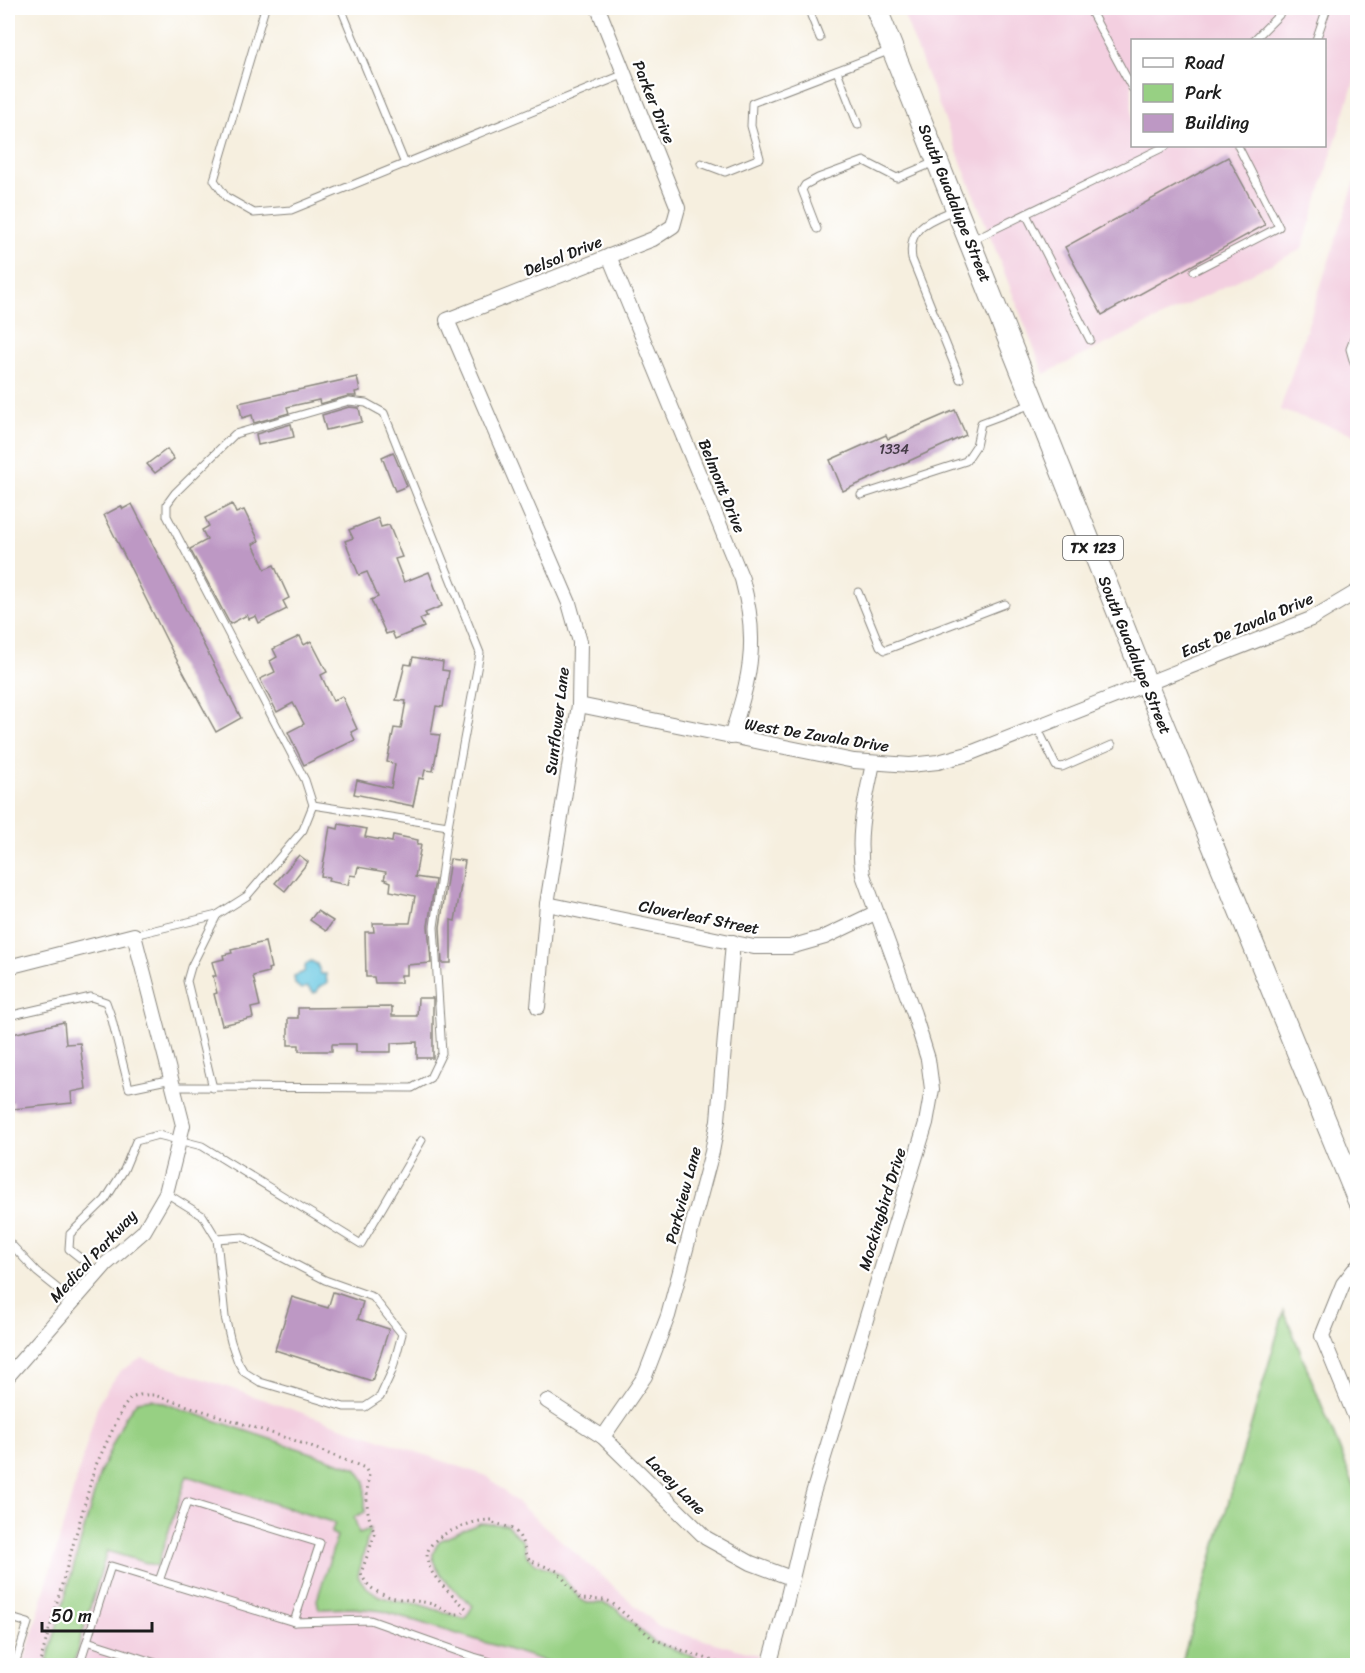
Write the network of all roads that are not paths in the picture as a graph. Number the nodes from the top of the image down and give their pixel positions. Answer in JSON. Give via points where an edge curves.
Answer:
{"nodes":[{"id":1,"x":265,"y":8,"type":"edge"},
{"id":2,"x":341,"y":8,"type":"edge"},
{"id":3,"x":598,"y":8,"type":"edge"},
{"id":4,"x":808,"y":8,"type":"edge"},
{"id":5,"x":876,"y":8,"type":"edge"},
{"id":6,"x":1089,"y":8,"type":"edge"},
{"id":7,"x":1282,"y":8,"type":"edge"},
{"id":8,"x":1327,"y":8,"type":"edge"},
{"id":9,"x":820,"y":38,"type":"dead end"},
{"id":10,"x":1255,"y":39,"type":"edge"},
{"id":11,"x":1316,"y":39,"type":"edge"},
{"id":12,"x":893,"y":50,"type":"junction"},
{"id":13,"x":837,"y":71,"type":"junction"},
{"id":14,"x":625,"y":74,"type":"junction"},
{"id":15,"x":1131,"y":86,"type":"edge"},
{"id":16,"x":858,"y":125,"type":"dead end"},
{"id":17,"x":1163,"y":147,"type":"edge"},
{"id":18,"x":1239,"y":147,"type":"edge"},
{"id":19,"x":938,"y":161,"type":"junction"},
{"id":20,"x":701,"y":163,"type":"dead end"},
{"id":21,"x":405,"y":164,"type":"junction"},
{"id":22,"x":678,"y":208,"type":"joint"},
{"id":23,"x":957,"y":208,"type":"junction"},
{"id":24,"x":1026,"y":214,"type":"junction"},
{"id":25,"x":817,"y":229,"type":"dead end"},
{"id":26,"x":970,"y":241,"type":"junction"},
{"id":27,"x":609,"y":256,"type":"junction"},
{"id":28,"x":1194,"y":271,"type":"dead end"},
{"id":29,"x":447,"y":320,"type":"joint"},
{"id":30,"x":1358,"y":328,"type":"edge"},
{"id":31,"x":1090,"y":340,"type":"dead end"},
{"id":32,"x":1358,"y":366,"type":"edge"},
{"id":33,"x":960,"y":380,"type":"dead end"},
{"id":34,"x":1035,"y":403,"type":"junction"},
{"id":35,"x":861,"y":495,"type":"dead end"},
{"id":36,"x":1358,"y":591,"type":"edge"},
{"id":37,"x":858,"y":592,"type":"dead end"},
{"id":38,"x":1005,"y":604,"type":"dead end"},
{"id":39,"x":1147,"y":685,"type":"junction"},
{"id":40,"x":579,"y":705,"type":"junction"},
{"id":41,"x":1037,"y":728,"type":"junction"},
{"id":42,"x":731,"y":737,"type":"junction"},
{"id":43,"x":1112,"y":745,"type":"dead end"},
{"id":44,"x":873,"y":763,"type":"junction"},
{"id":45,"x":313,"y":805,"type":"junction"},
{"id":46,"x":448,"y":826,"type":"junction"},
{"id":47,"x":547,"y":904,"type":"junction"},
{"id":48,"x":875,"y":913,"type":"junction"},
{"id":49,"x":217,"y":915,"type":"junction"},
{"id":50,"x":134,"y":935,"type":"junction"},
{"id":51,"x":733,"y":942,"type":"junction"},
{"id":52,"x":8,"y":967,"type":"edge"},
{"id":53,"x":538,"y":1007,"type":"dead end"},
{"id":54,"x":8,"y":1016,"type":"edge"},
{"id":55,"x":173,"y":1083,"type":"junction"},
{"id":56,"x":213,"y":1088,"type":"junction"},
{"id":57,"x":180,"y":1139,"type":"junction"},
{"id":58,"x":422,"y":1140,"type":"dead end"},
{"id":59,"x":166,"y":1193,"type":"junction"},
{"id":60,"x":1358,"y":1200,"type":"edge"},
{"id":61,"x":217,"y":1239,"type":"junction"},
{"id":62,"x":8,"y":1241,"type":"edge"},
{"id":63,"x":1358,"y":1265,"type":"edge"},
{"id":64,"x":99,"y":1273,"type":"junction"},
{"id":65,"x":73,"y":1301,"type":"junction"},
{"id":66,"x":8,"y":1376,"type":"edge"},
{"id":67,"x":547,"y":1401,"type":"dead end"},
{"id":68,"x":1358,"y":1424,"type":"edge"},
{"id":69,"x":603,"y":1437,"type":"junction"},
{"id":70,"x":791,"y":1578,"type":"junction"},
{"id":71,"x":159,"y":1581,"type":"junction"},
{"id":72,"x":8,"y":1617,"type":"edge"},
{"id":73,"x":294,"y":1622,"type":"junction"},
{"id":74,"x":87,"y":1641,"type":"junction"},
{"id":75,"x":474,"y":1657,"type":"junction"},
{"id":76,"x":8,"y":1662,"type":"edge"},
{"id":77,"x":79,"y":1665,"type":"edge"},
{"id":78,"x":165,"y":1665,"type":"edge"},
{"id":79,"x":471,"y":1665,"type":"edge"},
{"id":80,"x":505,"y":1665,"type":"edge"},
{"id":81,"x":769,"y":1665,"type":"edge"}],
"edges":[{"from":1,"to":21,"type":"lane","via":[[214,180],[226,197],[254,213],[291,210]]},
{"from":2,"to":21,"type":"lane"},
{"from":3,"to":14,"type":"street","name":"Parker Drive"},
{"from":4,"to":9,"type":"lane"},
{"from":5,"to":12,"type":"main road","name":"South Guadalupe Street","number":"TX 123"},
{"from":6,"to":15,"type":"lane"},
{"from":7,"to":10,"type":"lane"},
{"from":8,"to":11,"type":"lane"},
{"from":12,"to":13,"type":"lane"},
{"from":12,"to":19,"type":"main road","name":"South Guadalupe Street","number":"TX 123"},
{"from":13,"to":16,"type":"lane"},
{"from":13,"to":20,"type":"lane","via":[[752,103],[751,126],[760,158],[724,172]]},
{"from":14,"to":21,"type":"lane"},
{"from":14,"to":22,"type":"street","name":"Parker Drive"},
{"from":17,"to":24,"type":"lane"},
{"from":18,"to":28,"type":"lane","via":[[1279,227]]},
{"from":19,"to":23,"type":"main road","name":"South Guadalupe Street","number":"TX 123"},
{"from":19,"to":25,"type":"lane","via":[[897,178],[864,161],[805,185],[802,190]]},
{"from":22,"to":27,"type":"street","name":"Delsol Drive","via":[[673,225],[653,239]]},
{"from":23,"to":26,"type":"main road","name":"South Guadalupe Street","number":"TX 123"},
{"from":23,"to":33,"type":"lane","via":[[924,223],[914,233],[910,246]]},
{"from":24,"to":26,"type":"lane"},
{"from":24,"to":31,"type":"lane"},
{"from":26,"to":34,"type":"main road","name":"South Guadalupe Street","number":"TX 123"},
{"from":27,"to":29,"type":"street","name":"Delsol Drive"},
{"from":27,"to":42,"type":"street","name":"Belmont Drive","via":[[742,579],[752,639],[745,692]]},
{"from":29,"to":40,"type":"street","name":"Sunflower Lane","via":[[569,603],[580,642]]},
{"from":30,"to":32,"type":"lane","via":[[1350,349]]},
{"from":34,"to":35,"type":"lane","via":[[981,423],[976,446],[966,461]]},
{"from":34,"to":39,"type":"main road","name":"South Guadalupe Street","number":"TX 123"},
{"from":36,"to":39,"type":"street","name":"East De Zavala Drive","via":[[1311,619]]},
{"from":37,"to":38,"type":"lane","via":[[885,650]]},
{"from":39,"to":41,"type":"street","name":"West De Zavala Drive"},
{"from":39,"to":60,"type":"main road","name":"South Guadalupe Street","number":"TX 123"},
{"from":40,"to":42,"type":"street","name":"West De Zavala Drive"},
{"from":40,"to":47,"type":"street","name":"Sunflower Lane"},
{"from":41,"to":43,"type":"lane","via":[[1056,766]]},
{"from":41,"to":44,"type":"street","name":"West De Zavala Drive","via":[[938,762]]},
{"from":42,"to":44,"type":"street","name":"West De Zavala Drive"},
{"from":44,"to":48,"type":"street","name":"Mockingbird Drive","via":[[859,854]]},
{"from":45,"to":46,"type":"lane"},
{"from":45,"to":46,"type":"lane","via":[[305,780],[167,516],[167,504],[235,434],[349,400],[384,412],[480,654]]},
{"from":45,"to":49,"type":"lane","via":[[303,830],[247,896]]},
{"from":46,"to":56,"type":"lane","via":[[434,927],[442,1053],[430,1078],[412,1088]]},
{"from":47,"to":51,"type":"street","name":"Cloverleaf Street"},
{"from":47,"to":53,"type":"street","name":"Sunflower Lane"},
{"from":48,"to":51,"type":"street","name":"Cloverleaf Street","via":[[825,938],[789,947],[754,947]]},
{"from":48,"to":70,"type":"street","name":"Mockingbird Drive","via":[[914,1014],[928,1059],[932,1089],[926,1123],[810,1503]]},
{"from":49,"to":50,"type":"lane"},
{"from":49,"to":56,"type":"lane","via":[[188,981]]},
{"from":50,"to":52,"type":"street"},
{"from":50,"to":55,"type":"street","name":"Medical Parkway"},
{"from":51,"to":69,"type":"street","name":"Parkview Lane","via":[[712,1152],[668,1316],[645,1376]]},
{"from":54,"to":55,"type":"lane","via":[[91,997],[106,1002],[129,1089]]},
{"from":55,"to":56,"type":"lane"},
{"from":55,"to":57,"type":"street","name":"Medical Parkway","via":[[183,1125]]},
{"from":57,"to":58,"type":"lane","via":[[202,1146],[362,1245]]},
{"from":57,"to":59,"type":"street","name":"Medical Parkway"},
{"from":57,"to":64,"type":"lane","via":[[158,1135],[136,1141],[105,1200],[70,1234],[69,1249]]},
{"from":59,"to":61,"type":"lane","via":[[203,1216]]},
{"from":59,"to":64,"type":"street","name":"Medical Parkway","via":[[144,1230]]},
{"from":61,"to":61,"type":"lane","via":[[225,1317],[244,1372],[260,1382],[344,1407],[365,1407],[380,1397],[402,1334],[373,1297],[325,1280],[243,1237]]},
{"from":62,"to":65,"type":"lane","via":[[37,1272]]},
{"from":63,"to":68,"type":"street","via":[[1343,1284],[1322,1336]]},
{"from":64,"to":65,"type":"street","name":"Medical Parkway"},
{"from":65,"to":66,"type":"street","name":"Medical Parkway"},
{"from":67,"to":69,"type":"street","name":"Lacey Lane"},
{"from":69,"to":70,"type":"street","name":"Lacey Lane","via":[[706,1538],[751,1563]]},
{"from":70,"to":81,"type":"street","name":"Mockingbird Drive"},
{"from":71,"to":73,"type":"lane"},
{"from":71,"to":73,"type":"lane","via":[[187,1502],[320,1543]]},
{"from":71,"to":74,"type":"lane","via":[[111,1566]]},
{"from":72,"to":76,"type":"lane","via":[[28,1623],[15,1664]]},
{"from":73,"to":75,"type":"lane","via":[[370,1620]]},
{"from":74,"to":77,"type":"lane"},
{"from":74,"to":78,"type":"lane"},
{"from":75,"to":79,"type":"lane"},
{"from":75,"to":80,"type":"lane"}]}
